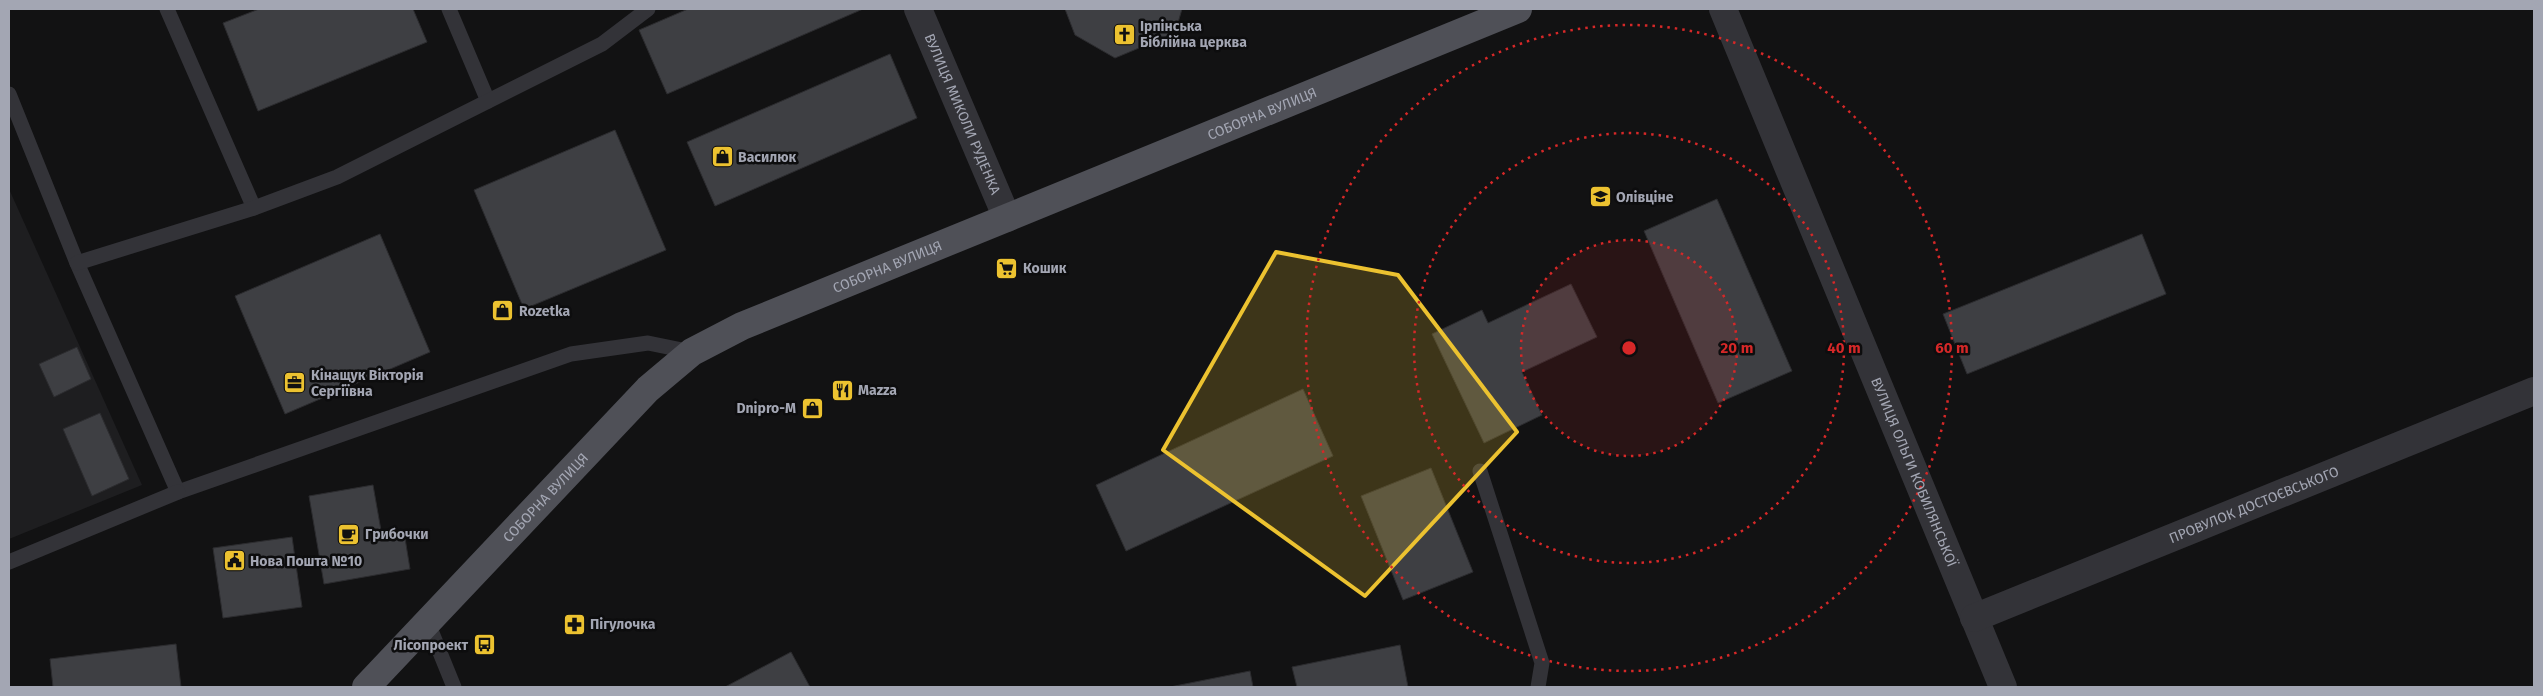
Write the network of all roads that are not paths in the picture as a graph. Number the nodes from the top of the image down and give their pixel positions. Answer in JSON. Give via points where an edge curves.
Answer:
{"nodes":[{"id":1,"x":167,"y":9,"type":"edge"},
{"id":2,"x":448,"y":9,"type":"edge"},
{"id":3,"x":648,"y":9,"type":"edge"},
{"id":4,"x":918,"y":9,"type":"edge"},
{"id":5,"x":1518,"y":9,"type":"edge"},
{"id":6,"x":1723,"y":9,"type":"edge"},
{"id":7,"x":9,"y":94,"type":"edge"},
{"id":8,"x":488,"y":101,"type":"junction"},
{"id":9,"x":254,"y":208,"type":"junction"},
{"id":10,"x":1007,"y":218,"type":"junction"},
{"id":11,"x":77,"y":263,"type":"junction"},
{"id":12,"x":692,"y":352,"type":"junction"},
{"id":13,"x":2534,"y":391,"type":"edge"},
{"id":14,"x":1480,"y":472,"type":"dead end"},
{"id":15,"x":178,"y":492,"type":"junction"},
{"id":16,"x":9,"y":562,"type":"edge"},
{"id":17,"x":1974,"y":618,"type":"junction"},
{"id":18,"x":428,"y":623,"type":"junction"},
{"id":19,"x":366,"y":687,"type":"edge"},
{"id":20,"x":454,"y":687,"type":"edge"},
{"id":21,"x":1538,"y":687,"type":"edge"},
{"id":22,"x":2003,"y":687,"type":"edge"}],
"edges":[{"from":1,"to":9,"type":"lane"},
{"from":2,"to":8,"type":"lane"},
{"from":3,"to":8,"type":"lane","via":[[602,44]]},
{"from":4,"to":10,"type":"street","name":"ВУЛИЦЯ МИКОЛИ РУДЕНКА"},
{"from":5,"to":10,"type":"main road","name":"СОБОРНА ВУЛИЦЯ"},
{"from":6,"to":17,"type":"street","name":"ВУЛИЦЯ ОЛЬГИ КОБИЛЯНСЬКОЇ"},
{"from":7,"to":11,"type":"lane"},
{"from":8,"to":9,"type":"lane","via":[[337,177]]},
{"from":9,"to":11,"type":"lane"},
{"from":10,"to":12,"type":"main road","name":"СОБОРНА ВУЛИЦЯ","via":[[742,326]]},
{"from":11,"to":15,"type":"lane"},
{"from":12,"to":15,"type":"lane","via":[[648,343],[570,354]]},
{"from":12,"to":18,"type":"main road","name":"СОБОРНА ВУЛИЦЯ","via":[[648,390]]},
{"from":13,"to":17,"type":"street","name":"ПРОВУЛОК ДОСТОЄВСЬКОГО"},
{"from":14,"to":21,"type":"lane","via":[[1542,663]]},
{"from":15,"to":16,"type":"lane"},
{"from":17,"to":22,"type":"street","name":"ВУЛИЦЯ ОЛЬГИ КОБИЛЯНСЬКОЇ"},
{"from":18,"to":19,"type":"main road","name":"СОБОРНА ВУЛИЦЯ"},
{"from":18,"to":20,"type":"lane"}]}
